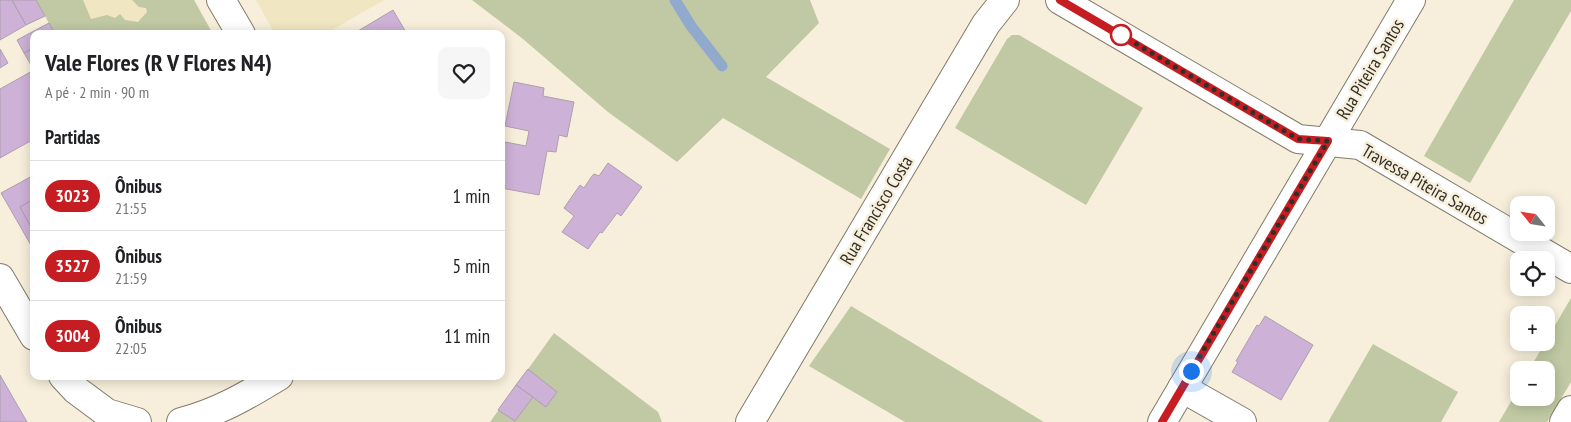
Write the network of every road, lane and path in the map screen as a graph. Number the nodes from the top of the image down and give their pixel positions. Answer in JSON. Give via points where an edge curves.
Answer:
{"nodes":[{"id":1,"x":221,"y":0,"type":"edge"},
{"id":2,"x":1005,"y":0,"type":"edge"},
{"id":3,"x":1060,"y":0,"type":"edge"},
{"id":4,"x":1411,"y":0,"type":"edge"},
{"id":5,"x":239,"y":30,"type":"edge"},
{"id":6,"x":1328,"y":141,"type":"junction"},
{"id":7,"x":1571,"y":269,"type":"edge"},
{"id":8,"x":4,"y":295,"type":"edge"},
{"id":9,"x":30,"y":331,"type":"edge"},
{"id":10,"x":67,"y":380,"type":"edge"},
{"id":11,"x":272,"y":380,"type":"edge"},
{"id":12,"x":1182,"y":388,"type":"junction"},
{"id":13,"x":1571,"y":410,"type":"edge"},
{"id":14,"x":137,"y":422,"type":"edge"},
{"id":15,"x":181,"y":422,"type":"edge"},
{"id":16,"x":750,"y":422,"type":"edge"},
{"id":17,"x":1162,"y":422,"type":"edge"},
{"id":18,"x":1242,"y":422,"type":"edge"},
{"id":19,"x":1564,"y":422,"type":"edge"}],
"edges":[{"from":1,"to":5,"type":"street"},
{"from":2,"to":16,"type":"street","name":"Rua Francisco Costa","via":[[981,32]]},
{"from":3,"to":6,"type":"street","name":"Travessa Piteira Santos","via":[[1298,139]]},
{"from":4,"to":6,"type":"street","name":"Rua Piteira Santos"},
{"from":6,"to":7,"type":"street","name":"Travessa Piteira Santos","via":[[1360,145]]},
{"from":6,"to":12,"type":"street","name":"Rua Piteira Santos"},
{"from":8,"to":9,"type":"street"},
{"from":10,"to":14,"type":"street","via":[[107,414]]},
{"from":11,"to":15,"type":"street","via":[[202,417]]},
{"from":12,"to":17,"type":"street","name":"Rua Piteira Santos"},
{"from":12,"to":18,"type":"street"},
{"from":13,"to":19,"type":"street"}]}
